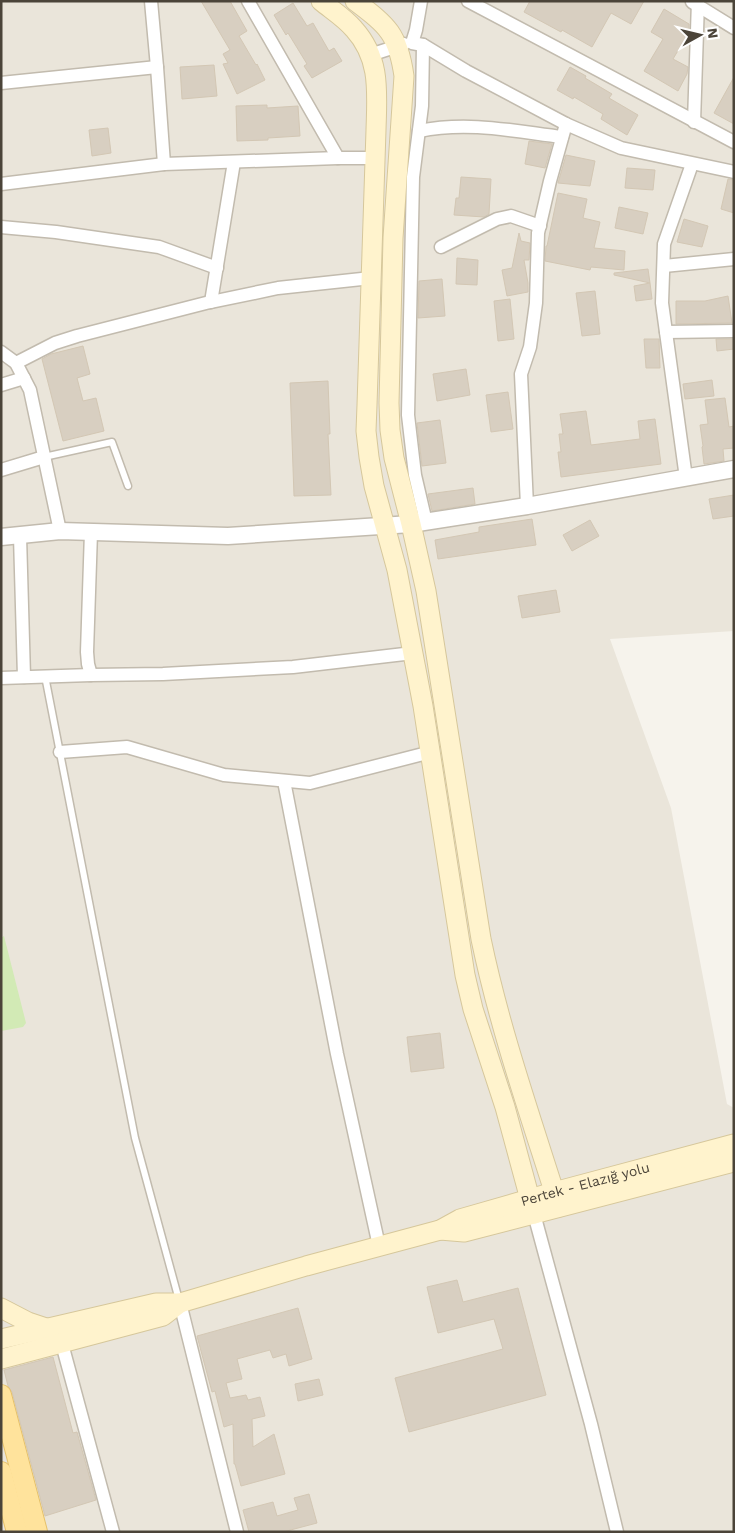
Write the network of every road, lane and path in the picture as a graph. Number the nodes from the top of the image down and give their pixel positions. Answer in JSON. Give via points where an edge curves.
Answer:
{"nodes":[{"id":1,"x":151,"y":1,"type":"edge"},
{"id":2,"x":248,"y":1,"type":"edge"},
{"id":3,"x":321,"y":1,"type":"edge"},
{"id":4,"x":355,"y":1,"type":"edge"},
{"id":5,"x":420,"y":1,"type":"edge"},
{"id":6,"x":468,"y":1,"type":"edge"},
{"id":7,"x":695,"y":2,"type":"edge"},
{"id":8,"x":734,"y":28,"type":"edge"},
{"id":9,"x":411,"y":45,"type":"junction"},
{"id":10,"x":370,"y":55,"type":"junction"},
{"id":11,"x":157,"y":66,"type":"junction"},
{"id":12,"x":1,"y":83,"type":"edge"},
{"id":13,"x":694,"y":122,"type":"junction"},
{"id":14,"x":566,"y":124,"type":"junction"},
{"id":15,"x":419,"y":131,"type":"junction"},
{"id":16,"x":562,"y":137,"type":"junction"},
{"id":17,"x":734,"y":142,"type":"edge"},
{"id":18,"x":338,"y":158,"type":"junction"},
{"id":19,"x":375,"y":158,"type":"junction"},
{"id":20,"x":234,"y":162,"type":"junction"},
{"id":21,"x":164,"y":164,"type":"junction"},
{"id":22,"x":692,"y":164,"type":"junction"},
{"id":23,"x":734,"y":172,"type":"edge"},
{"id":24,"x":1,"y":184,"type":"edge"},
{"id":25,"x":540,"y":226,"type":"junction"},
{"id":26,"x":1,"y":227,"type":"edge"},
{"id":27,"x":441,"y":247,"type":"dead end"},
{"id":28,"x":734,"y":259,"type":"edge"},
{"id":29,"x":664,"y":266,"type":"junction"},
{"id":30,"x":217,"y":268,"type":"junction"},
{"id":31,"x":371,"y":278,"type":"junction"},
{"id":32,"x":211,"y":302,"type":"junction"},
{"id":33,"x":734,"y":331,"type":"edge"},
{"id":34,"x":666,"y":332,"type":"junction"},
{"id":35,"x":1,"y":352,"type":"edge"},
{"id":36,"x":16,"y":363,"type":"junction"},
{"id":37,"x":24,"y":378,"type":"junction"},
{"id":38,"x":1,"y":385,"type":"edge"},
{"id":39,"x":44,"y":457,"type":"junction"},
{"id":40,"x":734,"y":469,"type":"edge"},
{"id":41,"x":1,"y":470,"type":"edge"},
{"id":42,"x":686,"y":478,"type":"junction"},
{"id":43,"x":128,"y":486,"type":"dead end"},
{"id":44,"x":526,"y":506,"type":"junction"},
{"id":45,"x":418,"y":523,"type":"junction"},
{"id":46,"x":384,"y":525,"type":"junction"},
{"id":47,"x":60,"y":530,"type":"junction"},
{"id":48,"x":91,"y":532,"type":"junction"},
{"id":49,"x":20,"y":536,"type":"junction"},
{"id":50,"x":1,"y":537,"type":"edge"},
{"id":51,"x":413,"y":653,"type":"junction"},
{"id":52,"x":91,"y":675,"type":"junction"},
{"id":53,"x":45,"y":676,"type":"junction"},
{"id":54,"x":24,"y":677,"type":"junction"},
{"id":55,"x":1,"y":678,"type":"edge"},
{"id":56,"x":60,"y":752,"type":"junction"},
{"id":57,"x":431,"y":752,"type":"junction"},
{"id":58,"x":284,"y":781,"type":"junction"},
{"id":59,"x":734,"y":1144,"type":"edge"},
{"id":60,"x":734,"y":1162,"type":"edge"},
{"id":61,"x":556,"y":1200,"type":"junction"},
{"id":62,"x":532,"y":1206,"type":"junction"},
{"id":63,"x":379,"y":1246,"type":"junction"},
{"id":64,"x":180,"y":1303,"type":"junction"},
{"id":65,"x":1,"y":1308,"type":"edge"},
{"id":66,"x":46,"y":1328,"type":"junction"},
{"id":67,"x":1,"y":1339,"type":"edge"},
{"id":68,"x":62,"y":1344,"type":"junction"},
{"id":69,"x":1,"y":1359,"type":"edge"},
{"id":70,"x":1,"y":1395,"type":"edge"},
{"id":71,"x":1,"y":1472,"type":"edge"},
{"id":72,"x":17,"y":1532,"type":"edge"},
{"id":73,"x":37,"y":1532,"type":"edge"},
{"id":74,"x":113,"y":1532,"type":"edge"},
{"id":75,"x":237,"y":1532,"type":"edge"},
{"id":76,"x":617,"y":1532,"type":"edge"}],
"edges":[{"from":1,"to":11,"type":"street"},
{"from":2,"to":18,"type":"street"},
{"from":3,"to":10,"type":"main road","via":[[353,28]]},
{"from":4,"to":9,"type":"main road","via":[[385,25],[393,36]]},
{"from":5,"to":9,"type":"street"},
{"from":6,"to":13,"type":"street"},
{"from":7,"to":8,"type":"street"},
{"from":7,"to":13,"type":"street"},
{"from":9,"to":10,"type":"street"},
{"from":9,"to":14,"type":"street","via":[[466,70]]},
{"from":9,"to":15,"type":"street","via":[[423,82]]},
{"from":9,"to":45,"type":"main road","via":[[401,57],[404,76],[393,238],[388,403],[394,458]]},
{"from":10,"to":19,"type":"main road","via":[[377,86]]},
{"from":11,"to":12,"type":"street"},
{"from":11,"to":21,"type":"street"},
{"from":13,"to":17,"type":"street"},
{"from":14,"to":16,"type":"street"},
{"from":14,"to":22,"type":"street","via":[[621,148]]},
{"from":15,"to":16,"type":"street","via":[[470,126]]},
{"from":15,"to":45,"type":"street","via":[[413,177],[408,415]]},
{"from":16,"to":25,"type":"street"},
{"from":18,"to":19,"type":"street"},
{"from":18,"to":20,"type":"street"},
{"from":19,"to":31,"type":"main road"},
{"from":20,"to":21,"type":"street"},
{"from":20,"to":30,"type":"street"},
{"from":21,"to":24,"type":"street"},
{"from":22,"to":23,"type":"street"},
{"from":22,"to":29,"type":"street","via":[[664,244]]},
{"from":25,"to":27,"type":"street","via":[[511,216],[497,219]]},
{"from":25,"to":44,"type":"street","via":[[536,303],[530,347],[521,374]]},
{"from":26,"to":30,"type":"street","via":[[159,247]]},
{"from":28,"to":29,"type":"street"},
{"from":29,"to":34,"type":"street","via":[[662,303]]},
{"from":30,"to":32,"type":"street"},
{"from":31,"to":32,"type":"street","via":[[278,288]]},
{"from":31,"to":46,"type":"main road","via":[[366,431]]},
{"from":32,"to":36,"type":"street","via":[[77,336],[55,343]]},
{"from":33,"to":34,"type":"street"},
{"from":34,"to":42,"type":"street"},
{"from":35,"to":36,"type":"street"},
{"from":36,"to":37,"type":"street"},
{"from":37,"to":38,"type":"street"},
{"from":37,"to":39,"type":"street","via":[[30,390]]},
{"from":39,"to":41,"type":"street"},
{"from":39,"to":43,"type":"lane","via":[[112,442]]},
{"from":39,"to":47,"type":"street"},
{"from":40,"to":42,"type":"street"},
{"from":42,"to":44,"type":"street"},
{"from":44,"to":45,"type":"street"},
{"from":45,"to":46,"type":"street"},
{"from":45,"to":61,"type":"main road","via":[[480,939],[499,1017]]},
{"from":46,"to":48,"type":"street","via":[[228,536]]},
{"from":46,"to":51,"type":"main road","via":[[397,570]]},
{"from":47,"to":48,"type":"street"},
{"from":47,"to":49,"type":"street"},
{"from":48,"to":52,"type":"street","via":[[87,652]]},
{"from":49,"to":50,"type":"street"},
{"from":49,"to":54,"type":"street"},
{"from":51,"to":52,"type":"street","via":[[284,667]]},
{"from":51,"to":57,"type":"main road"},
{"from":52,"to":53,"type":"street"},
{"from":53,"to":54,"type":"street"},
{"from":53,"to":56,"type":"lane"},
{"from":54,"to":55,"type":"street"},
{"from":56,"to":58,"type":"street","via":[[127,747],[224,775]]},
{"from":56,"to":64,"type":"lane","via":[[135,1138]]},
{"from":57,"to":58,"type":"street","via":[[310,783]]},
{"from":57,"to":62,"type":"main road","via":[[465,975]]},
{"from":58,"to":63,"type":"street","via":[[337,1054]]},
{"from":59,"to":61,"type":"main road","name":"Pertek - Elazığ yolu"},
{"from":60,"to":61,"type":"main road","name":"Pertek - Elazığ yolu"},
{"from":61,"to":62,"type":"main road","name":"Pertek - Elazığ yolu"},
{"from":62,"to":63,"type":"main road","name":"Pertek - Elazığ yolu","via":[[460,1219],[440,1230]]},
{"from":62,"to":76,"type":"street"},
{"from":63,"to":64,"type":"main road","name":"Pertek - Elazığ yolu"},
{"from":64,"to":66,"type":"main road","via":[[156,1303]]},
{"from":64,"to":68,"type":"main road","via":[[163,1316]]},
{"from":64,"to":75,"type":"street"},
{"from":65,"to":66,"type":"main road"},
{"from":66,"to":67,"type":"main road"},
{"from":68,"to":69,"type":"main road"},
{"from":68,"to":74,"type":"street"},
{"from":70,"to":73,"type":"main road"},
{"from":71,"to":72,"type":"main road"}]}
